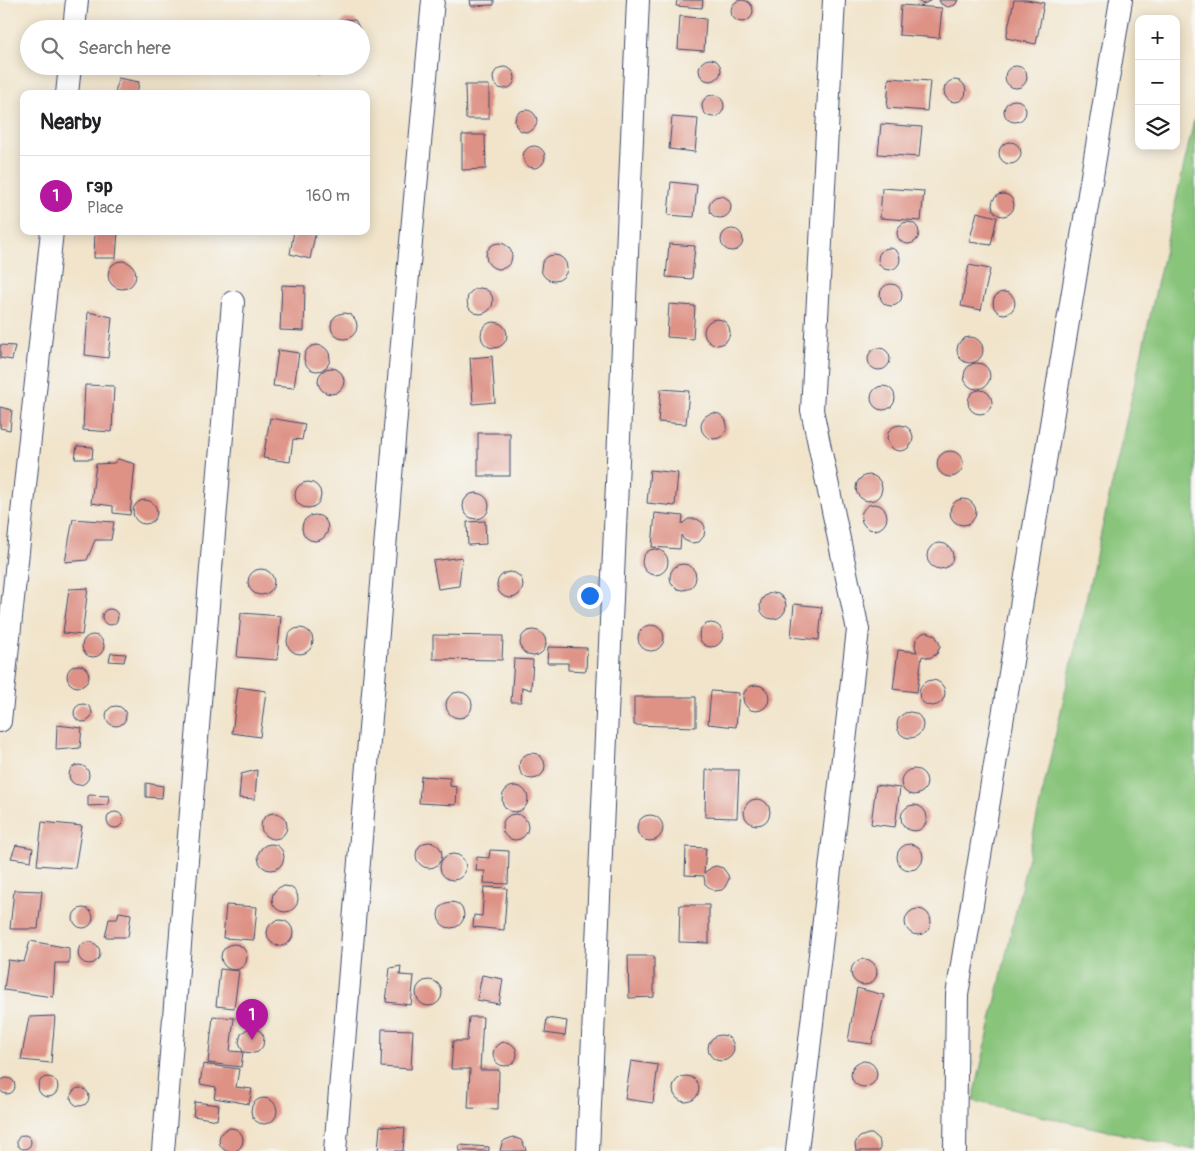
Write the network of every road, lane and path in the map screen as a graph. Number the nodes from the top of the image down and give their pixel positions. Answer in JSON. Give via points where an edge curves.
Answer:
{"nodes":[{"id":1,"x":77,"y":0,"type":"edge"},
{"id":2,"x":434,"y":0,"type":"edge"},
{"id":3,"x":638,"y":0,"type":"edge"},
{"id":4,"x":834,"y":0,"type":"edge"},
{"id":5,"x":1122,"y":0,"type":"edge"},
{"id":6,"x":75,"y":20,"type":"edge"},
{"id":7,"x":69,"y":75,"type":"edge"},
{"id":8,"x":67,"y":90,"type":"edge"},
{"id":9,"x":52,"y":235,"type":"edge"},
{"id":10,"x":233,"y":302,"type":"dead end"},
{"id":11,"x":0,"y":721,"type":"edge"},
{"id":12,"x":163,"y":1151,"type":"edge"},
{"id":13,"x":335,"y":1151,"type":"edge"},
{"id":14,"x":588,"y":1151,"type":"edge"},
{"id":15,"x":797,"y":1151,"type":"edge"},
{"id":16,"x":955,"y":1151,"type":"edge"}],
"edges":[{"from":1,"to":6,"type":"street"},
{"from":2,"to":13,"type":"street"},
{"from":3,"to":14,"type":"street"},
{"from":4,"to":15,"type":"street","via":[[812,410],[858,630]]},
{"from":5,"to":16,"type":"street","via":[[957,995]]},
{"from":7,"to":8,"type":"street"},
{"from":9,"to":11,"type":"street"},
{"from":10,"to":12,"type":"street"}]}
